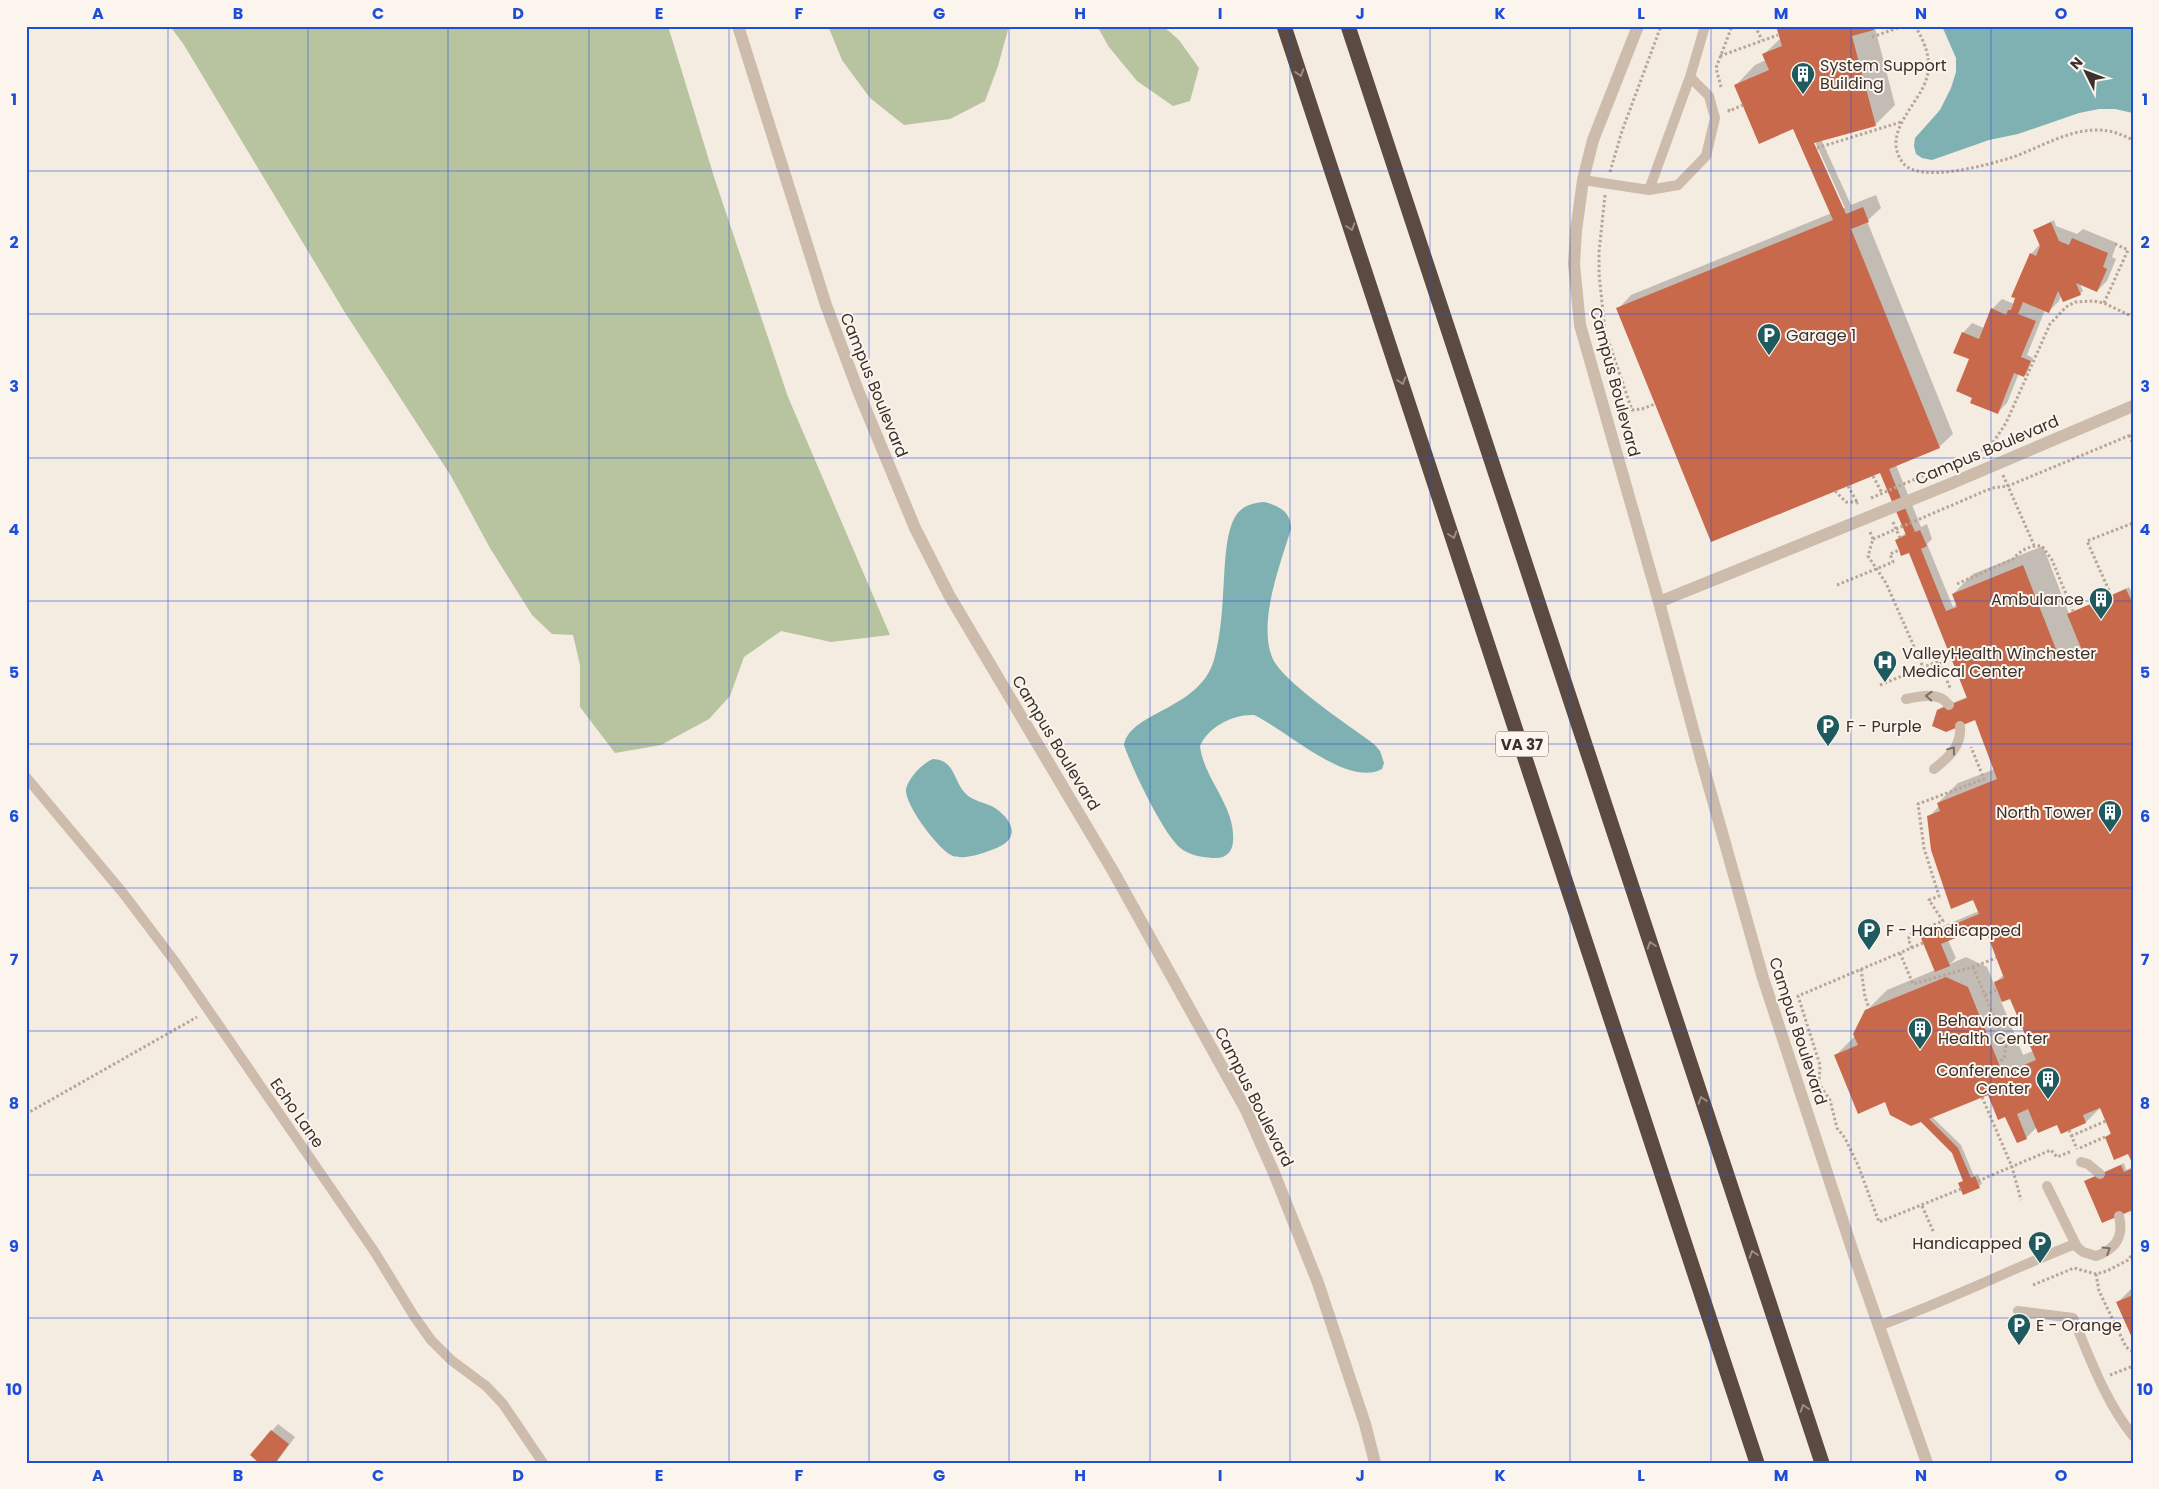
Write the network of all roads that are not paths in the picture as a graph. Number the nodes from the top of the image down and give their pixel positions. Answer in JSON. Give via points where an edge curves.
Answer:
{"nodes":[{"id":1,"x":738,"y":26,"type":"edge"},
{"id":2,"x":1284,"y":26,"type":"edge"},
{"id":3,"x":1348,"y":26,"type":"edge"},
{"id":4,"x":1638,"y":26,"type":"edge"},
{"id":5,"x":1705,"y":26,"type":"edge"},
{"id":6,"x":1690,"y":77,"type":"junction"},
{"id":7,"x":1583,"y":180,"type":"junction"},
{"id":8,"x":1648,"y":190,"type":"junction"},
{"id":9,"x":2133,"y":406,"type":"edge"},
{"id":10,"x":1660,"y":602,"type":"junction"},
{"id":11,"x":1906,"y":699,"type":"dead end"},
{"id":12,"x":1949,"y":705,"type":"dead end"},
{"id":13,"x":1960,"y":726,"type":"dead end"},
{"id":14,"x":1934,"y":769,"type":"dead end"},
{"id":15,"x":26,"y":777,"type":"edge"},
{"id":16,"x":2081,"y":1162,"type":"dead end"},
{"id":17,"x":2100,"y":1174,"type":"dead end"},
{"id":18,"x":2047,"y":1186,"type":"dead end"},
{"id":19,"x":2118,"y":1216,"type":"dead end"},
{"id":20,"x":2075,"y":1244,"type":"junction"},
{"id":21,"x":2018,"y":1311,"type":"dead end"},
{"id":22,"x":1878,"y":1326,"type":"junction"},
{"id":23,"x":2133,"y":1436,"type":"edge"},
{"id":24,"x":1821,"y":1460,"type":"edge"},
{"id":25,"x":543,"y":1463,"type":"edge"},
{"id":26,"x":1375,"y":1463,"type":"edge"},
{"id":27,"x":1757,"y":1463,"type":"edge"},
{"id":28,"x":1927,"y":1463,"type":"edge"}],
"edges":[{"from":1,"to":26,"type":"street","name":"Campus Boulevard","via":[[826,306],[915,528],[942,582],[1113,871],[1246,1110],[1318,1283]]},
{"from":2,"to":27,"type":"highway","number":"VA 37","one_way":true},
{"from":24,"to":3,"type":"highway","one_way":true},
{"from":4,"to":7,"type":"street","name":"Campus Boulevard","via":[[1593,140]]},
{"from":5,"to":6,"type":"lane"},
{"from":6,"to":8,"type":"lane"},
{"from":6,"to":8,"type":"lane","via":[[1709,96],[1715,118],[1706,156],[1678,185]]},
{"from":7,"to":8,"type":"lane"},
{"from":7,"to":10,"type":"street","name":"Campus Boulevard","via":[[1574,264],[1580,325]]},
{"from":9,"to":10,"type":"street","name":"Campus Boulevard"},
{"from":10,"to":22,"type":"street","name":"Campus Boulevard","via":[[1763,978]]},
{"from":12,"to":11,"type":"lane","one_way":true,"via":[[1938,697],[1927,695]]},
{"from":14,"to":13,"type":"lane","one_way":true,"via":[[1958,742]]},
{"from":15,"to":25,"type":"lane","name":"Echo Lane","via":[[123,893],[176,963],[374,1251],[431,1340],[503,1404]]},
{"from":16,"to":17,"type":"lane"},
{"from":18,"to":20,"type":"lane"},
{"from":20,"to":19,"type":"lane","one_way":true,"via":[[2090,1255],[2096,1256],[2108,1250],[2121,1234]]},
{"from":20,"to":22,"type":"lane"},
{"from":21,"to":23,"type":"lane","via":[[2073,1318],[2117,1414]]},
{"from":22,"to":28,"type":"street","name":"Campus Boulevard"}]}
